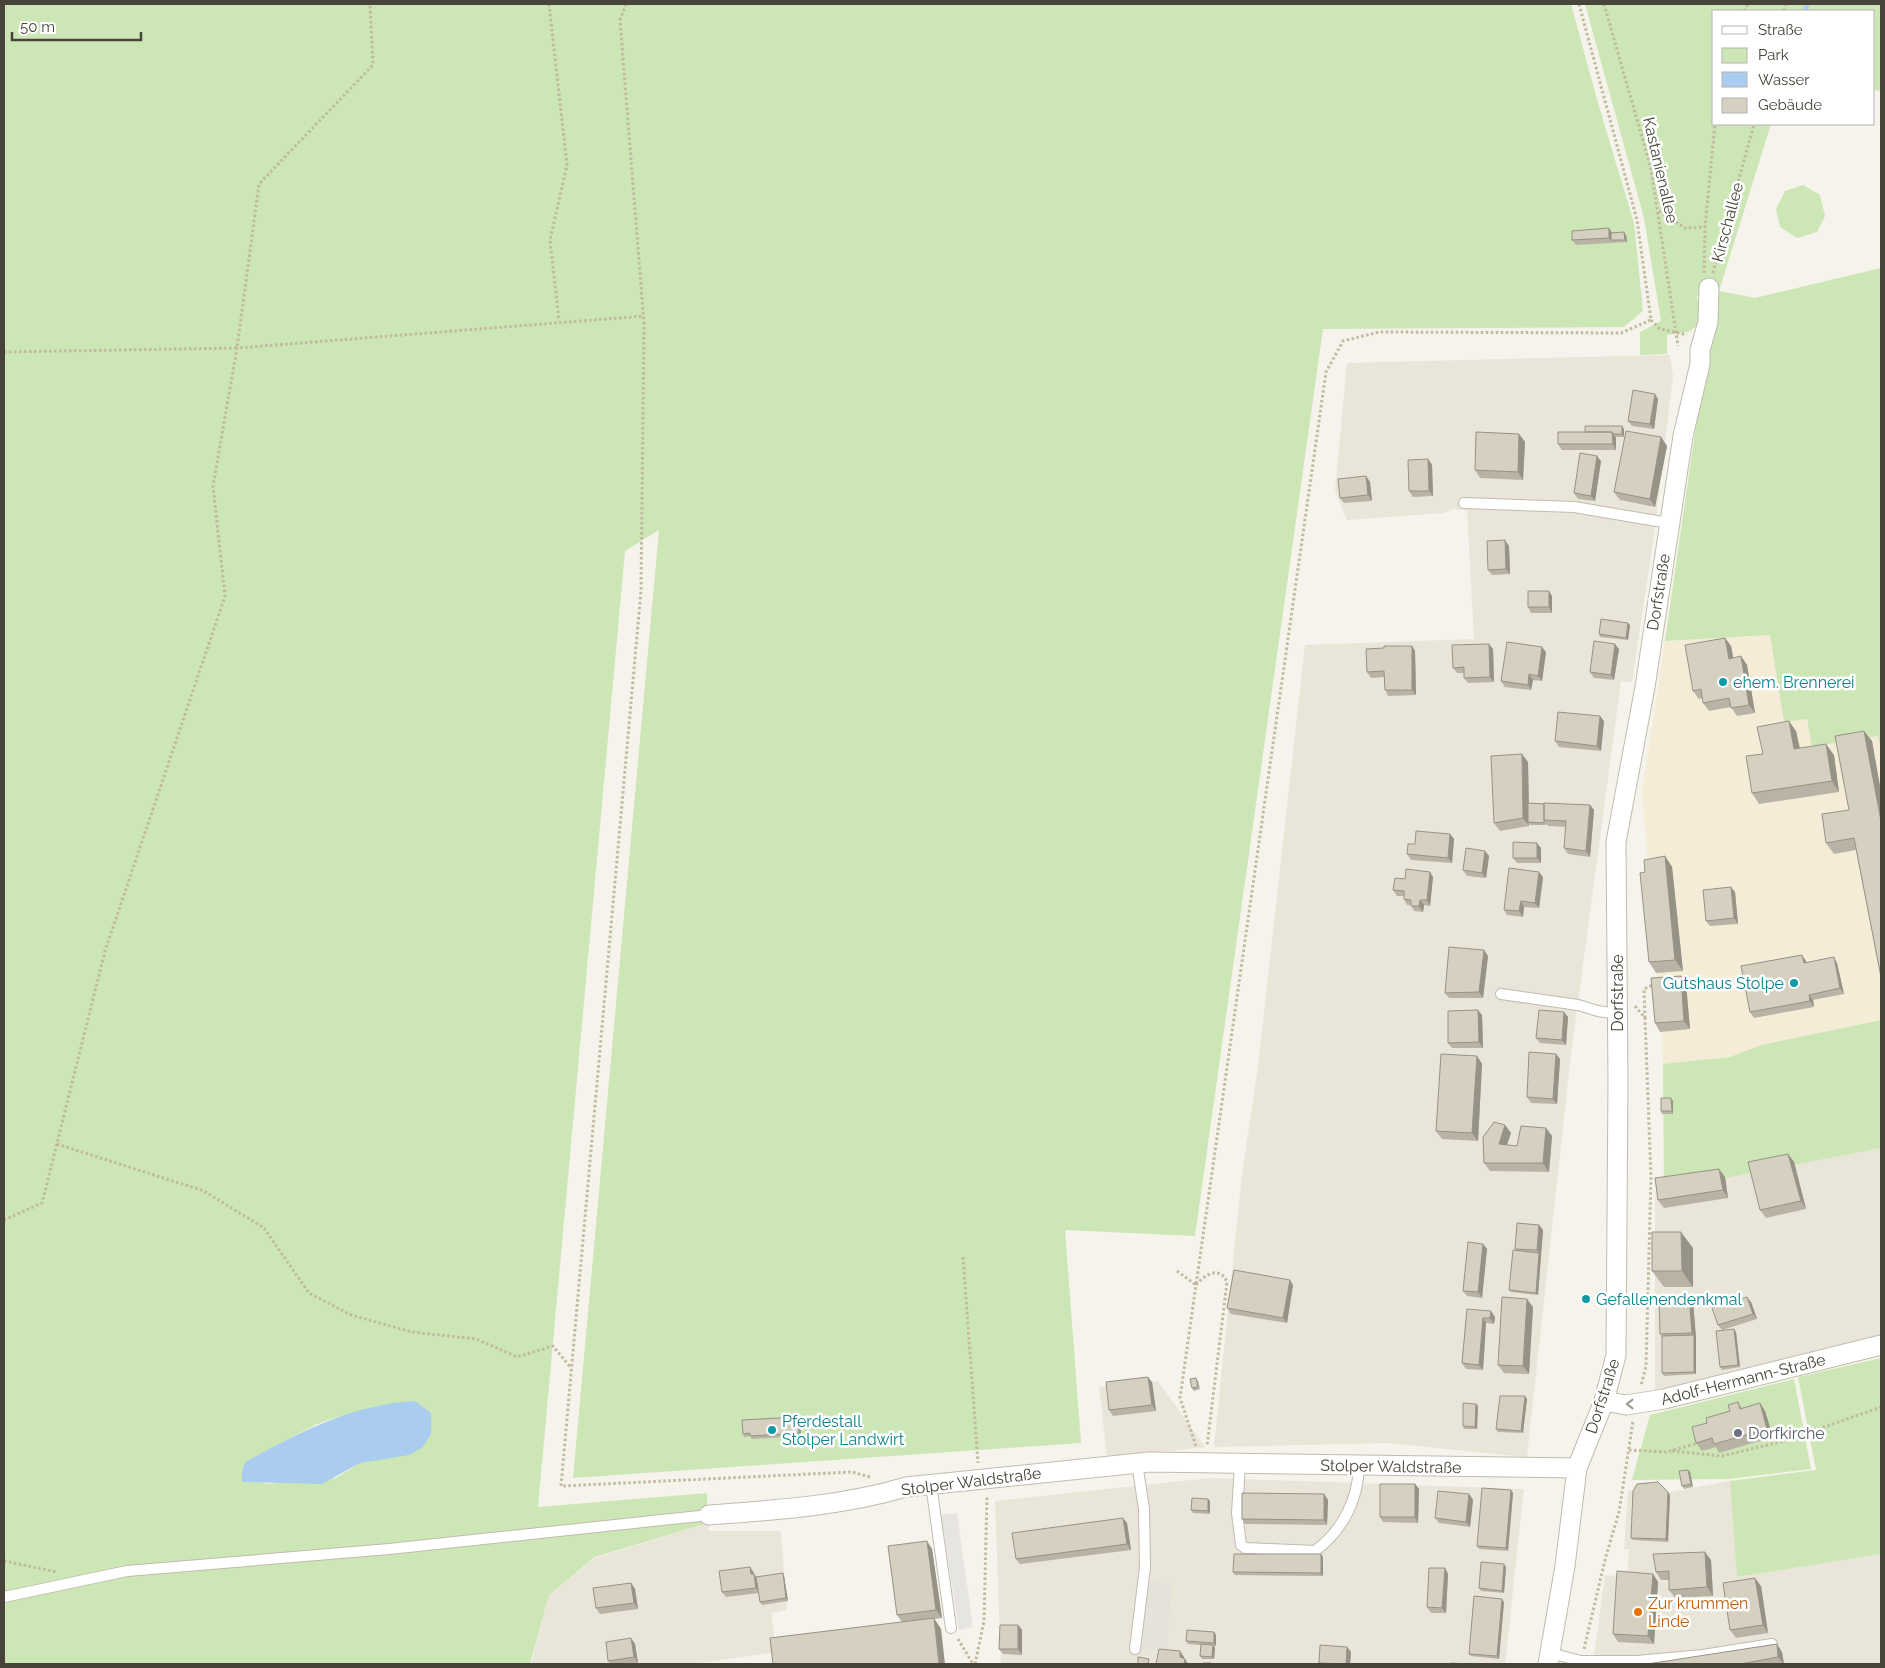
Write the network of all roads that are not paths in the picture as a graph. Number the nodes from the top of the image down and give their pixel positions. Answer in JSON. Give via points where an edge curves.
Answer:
{"nodes":[{"id":1,"x":1709,"y":288,"type":"road end"},
{"id":2,"x":1464,"y":503,"type":"dead end"},
{"id":3,"x":1669,"y":523,"type":"junction"},
{"id":4,"x":1501,"y":994,"type":"dead end"},
{"id":5,"x":1617,"y":1014,"type":"junction"},
{"id":6,"x":1881,"y":1345,"type":"edge"},
{"id":7,"x":1604,"y":1401,"type":"junction"},
{"id":8,"x":1137,"y":1463,"type":"junction"},
{"id":9,"x":1240,"y":1464,"type":"junction"},
{"id":10,"x":1359,"y":1466,"type":"junction"},
{"id":11,"x":1577,"y":1468,"type":"junction"},
{"id":12,"x":930,"y":1484,"type":"junction"},
{"id":13,"x":708,"y":1514,"type":"joint"},
{"id":14,"x":4,"y":1597,"type":"edge"},
{"id":15,"x":951,"y":1628,"type":"road end"},
{"id":16,"x":1772,"y":1644,"type":"edge"},
{"id":17,"x":1134,"y":1649,"type":"dead end"},
{"id":18,"x":1549,"y":1658,"type":"edge"}],
"edges":[{"from":1,"to":3,"type":"street","name":"Dorfstraße","via":[[1705,330]]},
{"from":2,"to":3,"type":"lane","via":[[1574,508]]},
{"from":3,"to":5,"type":"street","name":"Dorfstraße","via":[[1645,688],[1616,842]]},
{"from":4,"to":5,"type":"lane"},
{"from":5,"to":7,"type":"street","name":"Dorfstraße","via":[[1616,1355]]},
{"from":6,"to":7,"type":"street","name":"Adolf-Hermann-Straße","one_way":true,"via":[[1664,1399],[1626,1405]]},
{"from":7,"to":11,"type":"street","name":"Dorfstraße"},
{"from":8,"to":9,"type":"street","name":"Stolper Waldstraße","via":[[1206,1455]]},
{"from":8,"to":12,"type":"street","name":"Stolper Waldstraße"},
{"from":8,"to":17,"type":"lane","via":[[1144,1509],[1145,1567]]},
{"from":9,"to":10,"type":"street","name":"Stolper Waldstraße"},
{"from":9,"to":10,"type":"lane","via":[[1237,1513],[1241,1544],[1245,1548],[1315,1551],[1341,1527],[1358,1483]]},
{"from":10,"to":11,"type":"street","name":"Stolper Waldstraße"},
{"from":11,"to":18,"type":"street","name":"Dorfstraße"},
{"from":12,"to":13,"type":"street","name":"Stolper Waldstraße","via":[[868,1498],[799,1508]]},
{"from":12,"to":15,"type":"lane"},
{"from":13,"to":14,"type":"lane","via":[[389,1549],[127,1571]]},
{"from":16,"to":18,"type":"lane","via":[[1637,1661]]}]}
